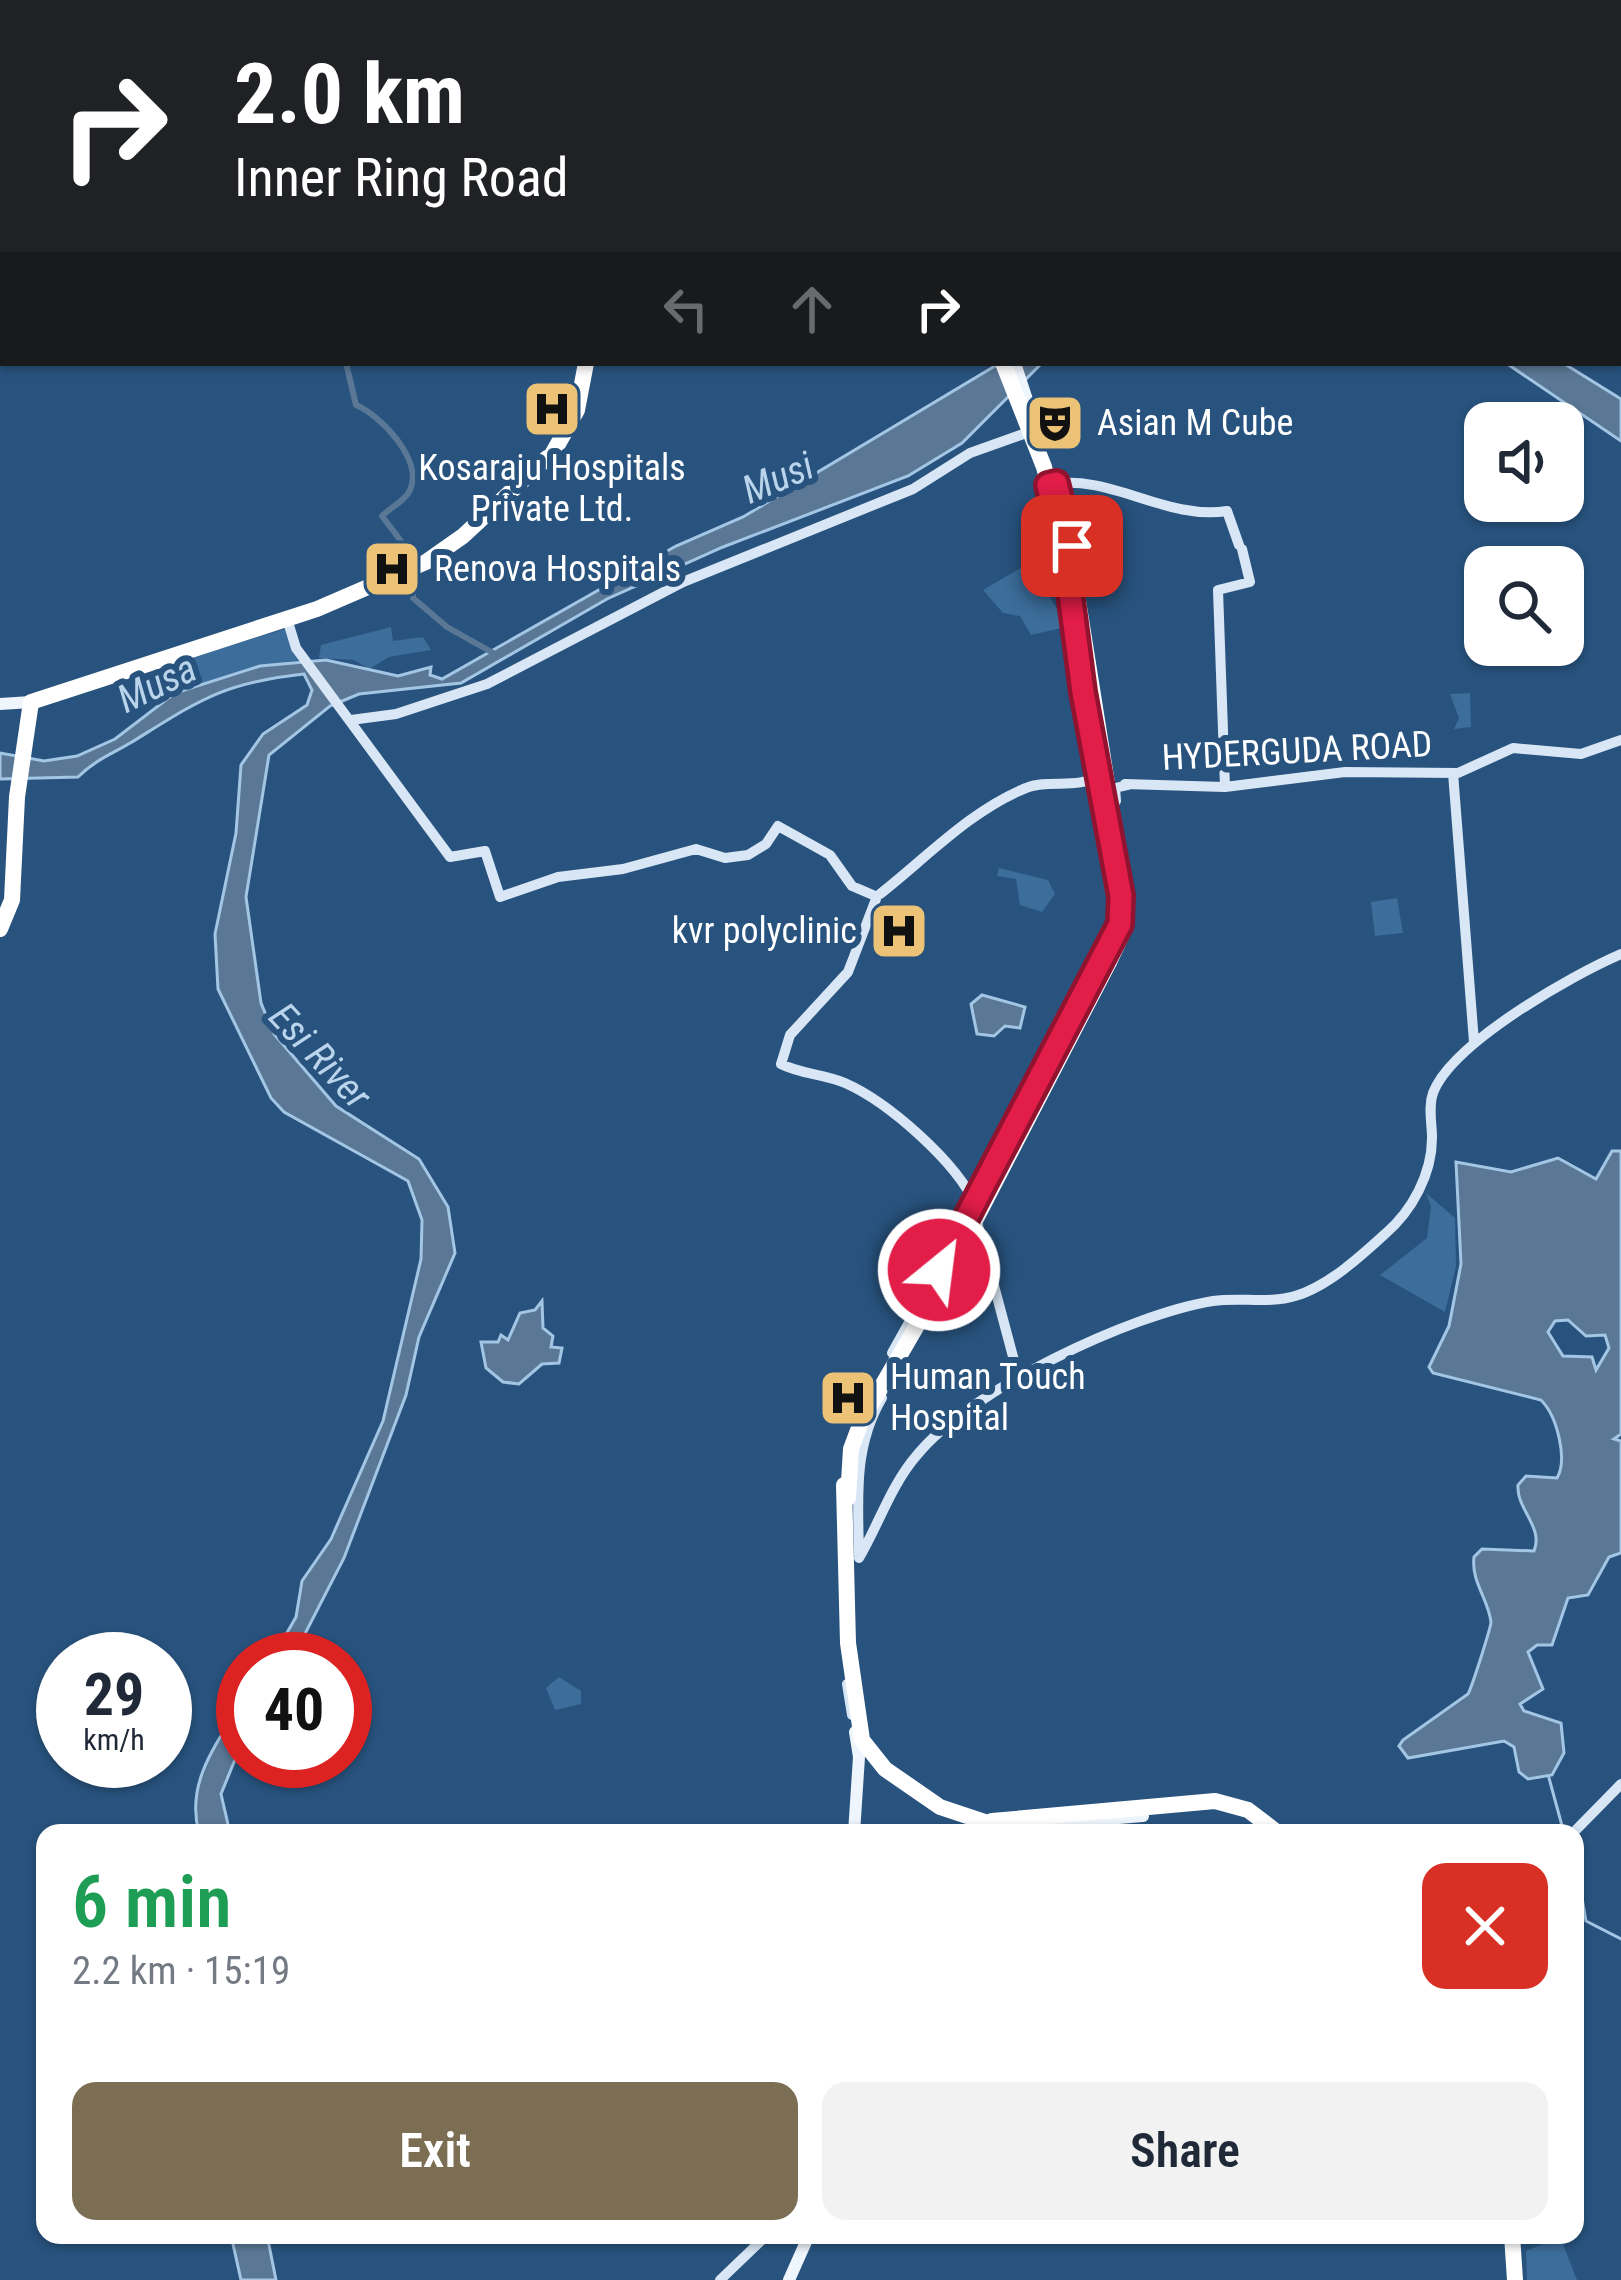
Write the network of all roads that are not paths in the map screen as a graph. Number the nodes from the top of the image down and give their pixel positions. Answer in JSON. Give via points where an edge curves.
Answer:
{"nodes":[{"id":1,"x":585,"y":366,"type":"edge"},
{"id":2,"x":1010,"y":366,"type":"edge"},
{"id":3,"x":1010,"y":366,"type":"edge"},
{"id":4,"x":1025,"y":399,"type":"junction"},
{"id":5,"x":1029,"y":432,"type":"junction"},
{"id":6,"x":545,"y":462,"type":"junction"},
{"id":7,"x":1052,"y":484,"type":"junction"},
{"id":8,"x":1082,"y":601,"type":"junction"},
{"id":9,"x":289,"y":622,"type":"junction"},
{"id":10,"x":26,"y":713,"type":"edge"},
{"id":11,"x":350,"y":719,"type":"junction"},
{"id":12,"x":1621,"y":740,"type":"edge"},
{"id":13,"x":1453,"y":773,"type":"junction"},
{"id":14,"x":1098,"y":774,"type":"junction"},
{"id":15,"x":1084,"y":782,"type":"junction"},
{"id":16,"x":1128,"y":785,"type":"junction"},
{"id":17,"x":1225,"y":788,"type":"junction"},
{"id":18,"x":20,"y":794,"type":"junction"},
{"id":19,"x":1120,"y":875,"type":"junction"},
{"id":20,"x":876,"y":896,"type":"junction"},
{"id":21,"x":0,"y":929,"type":"edge"},
{"id":22,"x":0,"y":938,"type":"edge"},
{"id":23,"x":1621,"y":954,"type":"edge"},
{"id":24,"x":1107,"y":961,"type":"junction"},
{"id":25,"x":1065,"y":1037,"type":"junction"},
{"id":26,"x":1474,"y":1042,"type":"junction"},
{"id":27,"x":1026,"y":1108,"type":"junction"},
{"id":28,"x":1013,"y":1156,"type":"junction"},
{"id":29,"x":975,"y":1206,"type":"junction"},
{"id":30,"x":978,"y":1227,"type":"junction"},
{"id":31,"x":942,"y":1280,"type":"junction"},
{"id":32,"x":913,"y":1317,"type":"junction"},
{"id":33,"x":1019,"y":1378,"type":"junction"},
{"id":34,"x":888,"y":1382,"type":"junction"},
{"id":35,"x":869,"y":1414,"type":"junction"},
{"id":36,"x":853,"y":1705,"type":"junction"},
{"id":37,"x":868,"y":1756,"type":"junction"},
{"id":38,"x":1621,"y":1784,"type":"edge"},
{"id":39,"x":858,"y":1824,"type":"edge"},
{"id":40,"x":967,"y":1824,"type":"edge"},
{"id":41,"x":1012,"y":1824,"type":"edge"},
{"id":42,"x":1035,"y":1824,"type":"edge"},
{"id":43,"x":1068,"y":1824,"type":"edge"},
{"id":44,"x":1259,"y":1824,"type":"edge"},
{"id":45,"x":1262,"y":1824,"type":"edge"},
{"id":46,"x":1266,"y":1824,"type":"edge"},
{"id":47,"x":1582,"y":1824,"type":"edge"},
{"id":48,"x":761,"y":2244,"type":"edge"},
{"id":49,"x":803,"y":2244,"type":"edge"},
{"id":50,"x":1515,"y":2244,"type":"edge"},
{"id":51,"x":723,"y":2280,"type":"edge"},
{"id":52,"x":786,"y":2280,"type":"edge"},
{"id":53,"x":1517,"y":2280,"type":"edge"}],
"edges":[{"from":1,"to":6,"type":"highway","bridge":true,"via":[[577,410]]},
{"from":2,"to":4,"type":"main road"},
{"from":3,"to":24,"type":"highway","bridge":true,"via":[[1052,479],[1072,563],[1126,903],[1123,932]]},
{"from":4,"to":5,"type":"main road"},
{"from":4,"to":7,"type":"main road"},
{"from":5,"to":7,"type":"main road"},
{"from":5,"to":11,"type":"street","via":[[627,609],[487,684],[397,714]]},
{"from":6,"to":9,"type":"highway","via":[[440,558]]},
{"from":6,"to":10,"type":"highway","via":[[426,562]]},
{"from":7,"to":8,"type":"main road"},
{"from":7,"to":14,"type":"main road"},
{"from":7,"to":17,"type":"street","via":[[1227,511],[1250,582],[1218,590]]},
{"from":8,"to":16,"type":"street","name":"HYDERGUDA ROAD","via":[[1112,783]]},
{"from":8,"to":19,"type":"main road"},
{"from":9,"to":10,"type":"highway"},
{"from":9,"to":11,"type":"street","via":[[304,658]]},
{"from":10,"to":18,"type":"highway"},
{"from":11,"to":20,"type":"street","via":[[450,856],[484,851],[500,897],[558,877],[705,850],[748,855],[780,827],[830,855],[852,886]]},
{"from":12,"to":13,"type":"street","name":"HYDERGUDA ROAD","via":[[1581,754],[1513,748]]},
{"from":13,"to":17,"type":"street","name":"HYDERGUDA ROAD","via":[[1345,772]]},
{"from":13,"to":26,"type":"street"},
{"from":14,"to":15,"type":"street"},
{"from":14,"to":19,"type":"main road"},
{"from":15,"to":19,"type":"street","via":[[1099,788]]},
{"from":15,"to":20,"type":"street","via":[[1028,786]]},
{"from":16,"to":17,"type":"street","name":"HYDERGUDA ROAD"},
{"from":16,"to":19,"type":"street","via":[[1114,790]]},
{"from":18,"to":21,"type":"highway","via":[[12,899]]},
{"from":18,"to":22,"type":"highway","via":[[16,911]]},
{"from":19,"to":24,"type":"main road","via":[[1121,917]]},
{"from":19,"to":25,"type":"street","via":[[1127,936]]},
{"from":20,"to":29,"type":"street","via":[[848,972],[790,1035],[781,1064],[844,1082],[886,1106]]},
{"from":23,"to":26,"type":"street"},
{"from":24,"to":25,"type":"highway","bridge":true},
{"from":24,"to":27,"type":"main road"},
{"from":24,"to":27,"type":"highway","bridge":true,"via":[[1060,1061]]},
{"from":24,"to":36,"type":"highway","bridge":true,"via":[[856,1428],[848,1478]]},
{"from":25,"to":27,"type":"highway"},
{"from":25,"to":28,"type":"street"},
{"from":26,"to":33,"type":"street","via":[[1433,1093],[1419,1191],[1388,1232],[1346,1265],[1298,1296],[1183,1309]]},
{"from":27,"to":28,"type":"main road"},
{"from":27,"to":29,"type":"main road"},
{"from":28,"to":30,"type":"main road"},
{"from":29,"to":31,"type":"main road"},
{"from":29,"to":32,"type":"street"},
{"from":30,"to":31,"type":"main road"},
{"from":30,"to":33,"type":"street"},
{"from":30,"to":34,"type":"street"},
{"from":31,"to":32,"type":"main road"},
{"from":31,"to":34,"type":"main road"},
{"from":32,"to":35,"type":"main road"},
{"from":32,"to":36,"type":"street","via":[[844,1448],[844,1633]]},
{"from":33,"to":35,"type":"street","via":[[926,1444],[859,1558],[859,1466]]},
{"from":34,"to":35,"type":"main road"},
{"from":35,"to":36,"type":"main road","via":[[847,1478]]},
{"from":35,"to":36,"type":"highway","bridge":true,"via":[[848,1445]]},
{"from":35,"to":37,"type":"main road","via":[[852,1485],[856,1698]]},
{"from":36,"to":37,"type":"main road","via":[[854,1731]]},
{"from":36,"to":41,"type":"highway","bridge":true,"via":[[862,1740],[880,1764],[968,1821]]},
{"from":37,"to":39,"type":"main road"},
{"from":37,"to":40,"type":"main road"},
{"from":37,"to":46,"type":"main road","via":[[976,1816],[1037,1818],[1211,1798],[1249,1808]]},
{"from":38,"to":47,"type":"street"},
{"from":42,"to":45,"type":"highway","bridge":true,"via":[[1214,1805]]},
{"from":43,"to":44,"type":"main road","via":[[1212,1808]]},
{"from":48,"to":51,"type":"street"},
{"from":49,"to":52,"type":"main road"},
{"from":50,"to":53,"type":"highway"}]}
